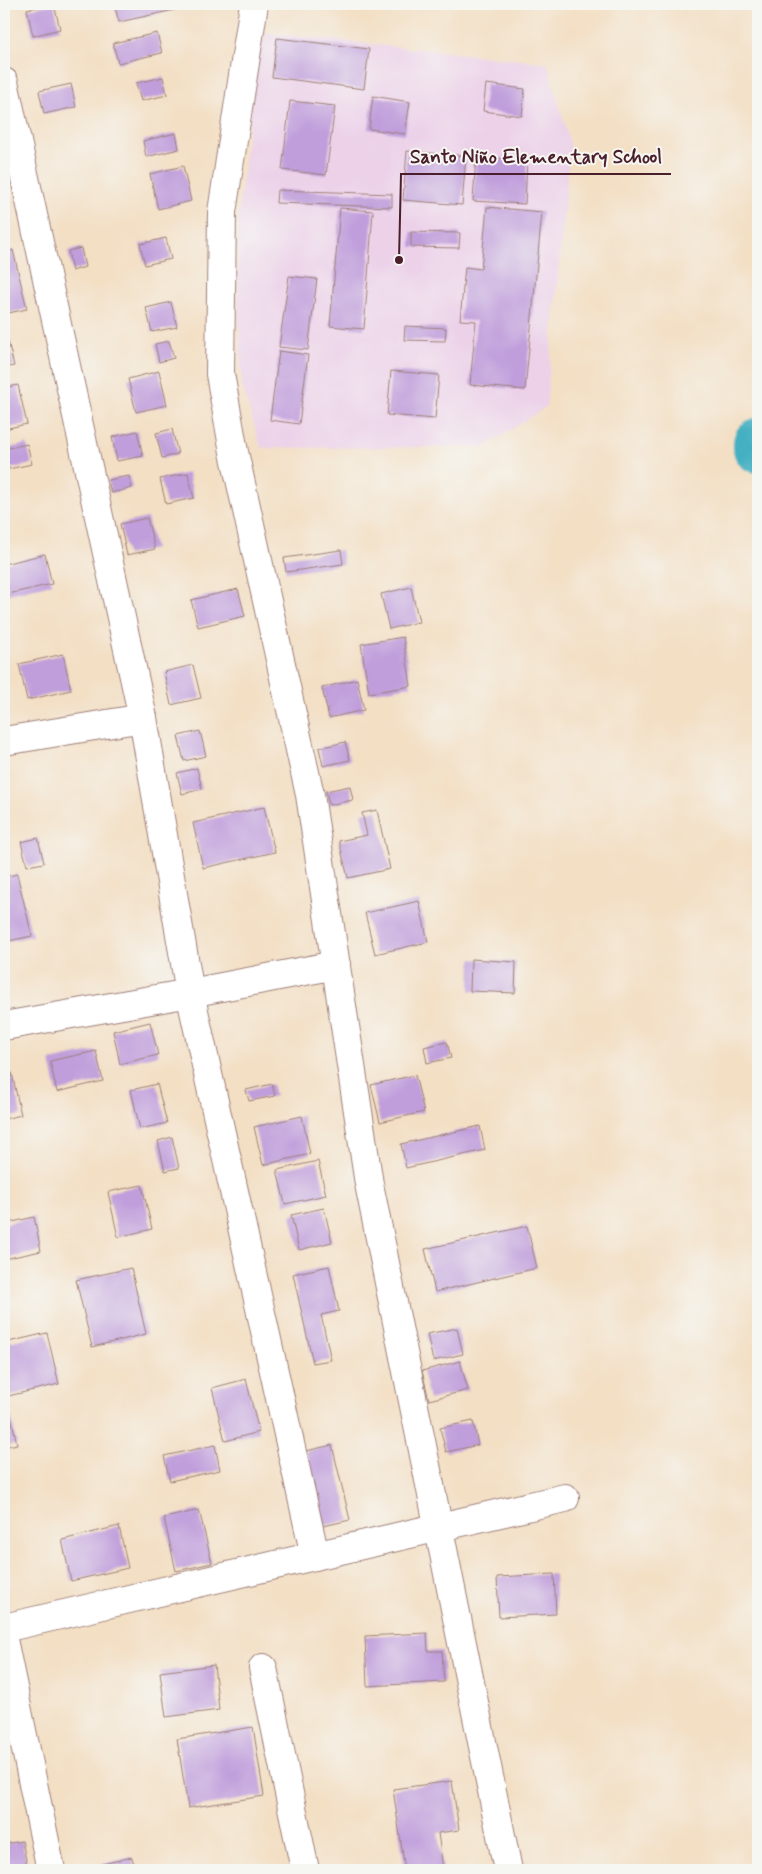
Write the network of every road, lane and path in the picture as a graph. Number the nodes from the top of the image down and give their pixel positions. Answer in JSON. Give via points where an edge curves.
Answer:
{"nodes":[{"id":1,"x":254,"y":4,"type":"edge"},
{"id":2,"x":4,"y":82,"type":"edge"},
{"id":3,"x":144,"y":718,"type":"junction"},
{"id":4,"x":4,"y":741,"type":"edge"},
{"id":5,"x":336,"y":965,"type":"junction"},
{"id":6,"x":190,"y":993,"type":"junction"},
{"id":7,"x":4,"y":1026,"type":"edge"},
{"id":8,"x":565,"y":1498,"type":"dead end"},
{"id":9,"x":439,"y":1528,"type":"junction"},
{"id":10,"x":315,"y":1556,"type":"junction"},
{"id":11,"x":4,"y":1628,"type":"edge"},
{"id":12,"x":4,"y":1644,"type":"edge"},
{"id":13,"x":263,"y":1668,"type":"dead end"},
{"id":14,"x":51,"y":1870,"type":"edge"},
{"id":15,"x":305,"y":1870,"type":"edge"},
{"id":16,"x":508,"y":1870,"type":"edge"}],
"edges":[{"from":1,"to":5,"type":"street","via":[[222,212],[220,374],[234,452],[310,795]]},
{"from":2,"to":3,"type":"street"},
{"from":3,"to":4,"type":"street"},
{"from":3,"to":6,"type":"street"},
{"from":5,"to":6,"type":"street"},
{"from":5,"to":9,"type":"street","via":[[369,1184]]},
{"from":6,"to":7,"type":"street"},
{"from":6,"to":10,"type":"street"},
{"from":8,"to":9,"type":"street"},
{"from":9,"to":10,"type":"street"},
{"from":9,"to":16,"type":"street"},
{"from":10,"to":11,"type":"street"},
{"from":12,"to":14,"type":"street"},
{"from":13,"to":15,"type":"street"}]}
